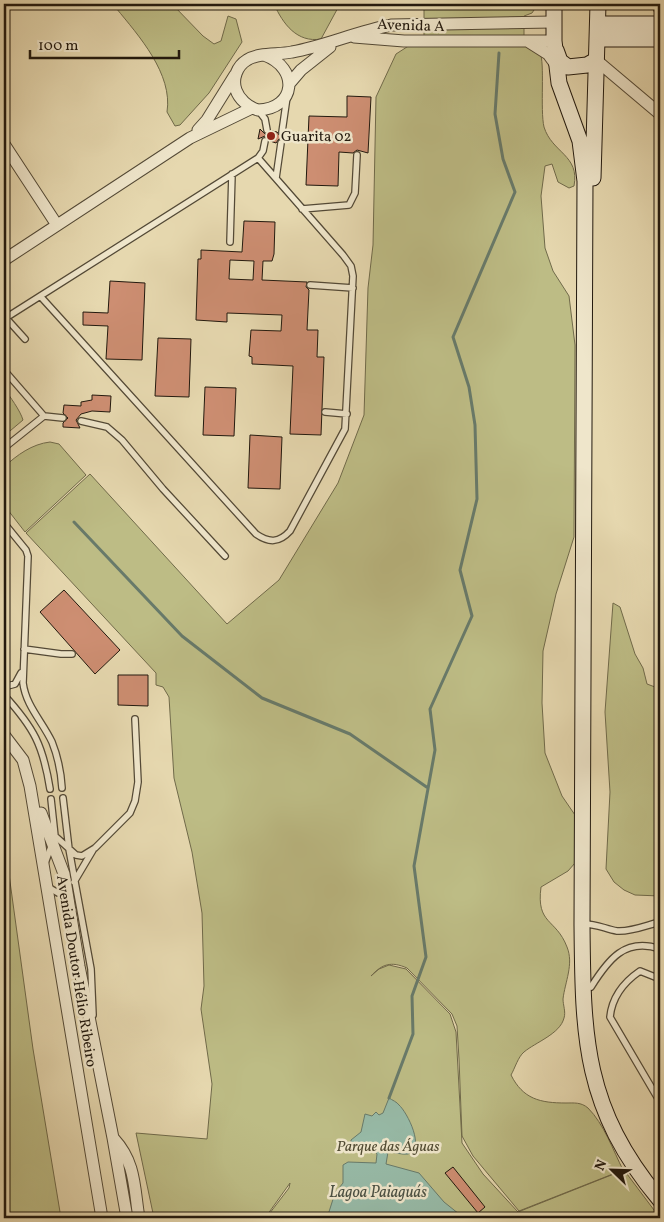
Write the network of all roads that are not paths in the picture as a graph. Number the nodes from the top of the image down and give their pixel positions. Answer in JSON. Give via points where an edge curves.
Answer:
{"nodes":[{"id":1,"x":554,"y":4,"type":"edge"},
{"id":2,"x":598,"y":4,"type":"edge"},
{"id":3,"x":655,"y":4,"type":"edge"},
{"id":4,"x":660,"y":17,"type":"edge"},
{"id":5,"x":553,"y":22,"type":"junction"},
{"id":6,"x":660,"y":24,"type":"edge"},
{"id":7,"x":597,"y":32,"type":"junction"},
{"id":8,"x":349,"y":37,"type":"junction"},
{"id":9,"x":660,"y":39,"type":"edge"},
{"id":10,"x":528,"y":41,"type":"junction"},
{"id":11,"x":554,"y":42,"type":"junction"},
{"id":12,"x":264,"y":55,"type":"junction"},
{"id":13,"x":596,"y":60,"type":"junction"},
{"id":14,"x":556,"y":66,"type":"junction"},
{"id":15,"x":236,"y":74,"type":"junction"},
{"id":16,"x":288,"y":89,"type":"junction"},
{"id":17,"x":255,"y":109,"type":"junction"},
{"id":18,"x":660,"y":114,"type":"edge"},
{"id":19,"x":267,"y":130,"type":"dead end"},
{"id":20,"x":282,"y":132,"type":"dead end"},
{"id":21,"x":190,"y":138,"type":"junction"},
{"id":22,"x":265,"y":141,"type":"dead end"},
{"id":23,"x":281,"y":143,"type":"dead end"},
{"id":24,"x":4,"y":144,"type":"edge"},
{"id":25,"x":357,"y":155,"type":"dead end"},
{"id":26,"x":258,"y":158,"type":"junction"},
{"id":27,"x":232,"y":174,"type":"junction"},
{"id":28,"x":276,"y":178,"type":"junction"},
{"id":29,"x":302,"y":209,"type":"junction"},
{"id":30,"x":57,"y":225,"type":"junction"},
{"id":31,"x":230,"y":242,"type":"dead end"},
{"id":32,"x":4,"y":260,"type":"edge"},
{"id":33,"x":310,"y":285,"type":"dead end"},
{"id":34,"x":353,"y":288,"type":"junction"},
{"id":35,"x":41,"y":297,"type":"junction"},
{"id":36,"x":5,"y":319,"type":"edge"},
{"id":37,"x":25,"y":339,"type":"dead end"},
{"id":38,"x":4,"y":370,"type":"edge"},
{"id":39,"x":324,"y":412,"type":"dead end"},
{"id":40,"x":347,"y":414,"type":"junction"},
{"id":41,"x":44,"y":416,"type":"junction"},
{"id":42,"x":63,"y":418,"type":"dead end"},
{"id":43,"x":81,"y":421,"type":"dead end"},
{"id":44,"x":4,"y":448,"type":"edge"},
{"id":45,"x":4,"y":522,"type":"edge"},
{"id":46,"x":225,"y":556,"type":"dead end"},
{"id":47,"x":24,"y":649,"type":"junction"},
{"id":48,"x":72,"y":654,"type":"dead end"},
{"id":49,"x":24,"y":662,"type":"junction"},
{"id":50,"x":4,"y":687,"type":"edge"},
{"id":51,"x":4,"y":695,"type":"edge"},
{"id":52,"x":135,"y":719,"type":"dead end"},
{"id":53,"x":4,"y":735,"type":"edge"},
{"id":54,"x":8,"y":745,"type":"edge"},
{"id":55,"x":30,"y":786,"type":"junction"},
{"id":56,"x":62,"y":788,"type":"dead end"},
{"id":57,"x":50,"y":789,"type":"dead end"},
{"id":58,"x":63,"y":798,"type":"dead end"},
{"id":59,"x":51,"y":799,"type":"dead end"},
{"id":60,"x":54,"y":839,"type":"junction"},
{"id":61,"x":94,"y":848,"type":"junction"},
{"id":62,"x":69,"y":849,"type":"junction"},
{"id":63,"x":44,"y":864,"type":"junction"},
{"id":64,"x":75,"y":881,"type":"junction"},
{"id":65,"x":48,"y":887,"type":"junction"},
{"id":66,"x":67,"y":890,"type":"junction"},
{"id":67,"x":660,"y":922,"type":"edge"},
{"id":68,"x":587,"y":924,"type":"junction"},
{"id":69,"x":660,"y":949,"type":"edge"},
{"id":70,"x":655,"y":977,"type":"dead end"},
{"id":71,"x":591,"y":987,"type":"junction"},
{"id":72,"x":94,"y":1047,"type":"junction"},
{"id":73,"x":660,"y":1102,"type":"edge"},
{"id":74,"x":113,"y":1138,"type":"junction"},
{"id":75,"x":660,"y":1188,"type":"edge"},
{"id":76,"x":660,"y":1200,"type":"edge"},
{"id":77,"x":102,"y":1218,"type":"edge"},
{"id":78,"x":127,"y":1218,"type":"edge"},
{"id":79,"x":140,"y":1218,"type":"edge"}],
"edges":[{"from":1,"to":5,"type":"street"},
{"from":2,"to":7,"type":"street"},
{"from":3,"to":4,"type":"lane"},
{"from":5,"to":8,"type":"street","name":"Avenida A","via":[[392,25]]},
{"from":5,"to":11,"type":"street"},
{"from":6,"to":7,"type":"street"},
{"from":7,"to":9,"type":"street"},
{"from":7,"to":13,"type":"street"},
{"from":8,"to":10,"type":"street","name":"Avenida A","via":[[404,42]]},
{"from":8,"to":12,"type":"street","via":[[321,47]]},
{"from":8,"to":16,"type":"street","via":[[300,70]]},
{"from":10,"to":11,"type":"street","name":"Avenida A"},
{"from":10,"to":14,"type":"street","via":[[548,54]]},
{"from":11,"to":13,"type":"street","via":[[560,61],[568,67],[587,65]]},
{"from":11,"to":14,"type":"street"},
{"from":12,"to":15,"type":"street","via":[[247,60]]},
{"from":12,"to":16,"type":"street","via":[[277,60],[286,70]]},
{"from":13,"to":18,"type":"street"},
{"from":13,"to":68,"type":"street","via":[[592,203]]},
{"from":14,"to":68,"type":"street","via":[[558,83],[580,141],[585,181]]},
{"from":15,"to":17,"type":"street","via":[[238,97]]},
{"from":15,"to":21,"type":"street","via":[[207,120]]},
{"from":16,"to":17,"type":"street","via":[[275,106]]},
{"from":16,"to":20,"type":"lane"},
{"from":17,"to":19,"type":"lane","via":[[265,119]]},
{"from":17,"to":21,"type":"street"},
{"from":21,"to":30,"type":"street"},
{"from":22,"to":26,"type":"lane"},
{"from":23,"to":28,"type":"lane"},
{"from":24,"to":30,"type":"street"},
{"from":25,"to":29,"type":"lane","via":[[355,193],[349,205]]},
{"from":26,"to":27,"type":"lane"},
{"from":26,"to":28,"type":"lane"},
{"from":27,"to":31,"type":"lane"},
{"from":27,"to":35,"type":"lane"},
{"from":28,"to":29,"type":"lane"},
{"from":29,"to":34,"type":"lane","via":[[351,266]]},
{"from":30,"to":32,"type":"street"},
{"from":33,"to":34,"type":"lane"},
{"from":34,"to":40,"type":"lane"},
{"from":35,"to":36,"type":"lane"},
{"from":35,"to":40,"type":"lane","via":[[252,529],[268,540],[280,540],[290,531],[342,438]]},
{"from":36,"to":37,"type":"lane"},
{"from":38,"to":41,"type":"lane"},
{"from":39,"to":40,"type":"lane"},
{"from":41,"to":42,"type":"lane"},
{"from":41,"to":44,"type":"lane"},
{"from":43,"to":46,"type":"lane","via":[[107,427],[122,440],[162,489]]},
{"from":45,"to":47,"type":"lane","via":[[28,556]]},
{"from":47,"to":48,"type":"lane"},
{"from":47,"to":49,"type":"lane"},
{"from":49,"to":50,"type":"lane","via":[[18,682]]},
{"from":49,"to":56,"type":"lane","via":[[26,700],[51,742],[61,770]]},
{"from":51,"to":57,"type":"lane","via":[[36,737],[43,753]]},
{"from":52,"to":61,"type":"lane","via":[[138,782],[134,806]]},
{"from":53,"to":54,"type":"street","name":"Avenida Doutor Hélio Ribeiro"},
{"from":54,"to":55,"type":"street","name":"Avenida Doutor Hélio Ribeiro","via":[[23,760]]},
{"from":55,"to":60,"type":"street","name":"Avenida Doutor Hélio Ribeiro"},
{"from":55,"to":63,"type":"street","name":"Avenida Doutor Hélio Ribeiro"},
{"from":58,"to":62,"type":"lane"},
{"from":59,"to":60,"type":"lane"},
{"from":60,"to":62,"type":"lane"},
{"from":60,"to":63,"type":"lane"},
{"from":60,"to":66,"type":"street","name":"Avenida Doutor Hélio Ribeiro"},
{"from":61,"to":62,"type":"lane","via":[[80,856]]},
{"from":61,"to":64,"type":"lane"},
{"from":62,"to":64,"type":"lane"},
{"from":63,"to":65,"type":"street","name":"Avenida Doutor Hélio Ribeiro"},
{"from":64,"to":66,"type":"lane"},
{"from":64,"to":72,"type":"lane","via":[[91,969]]},
{"from":65,"to":66,"type":"lane","via":[[58,893]]},
{"from":65,"to":77,"type":"street","name":"Avenida Doutor Hélio Ribeiro"},
{"from":66,"to":72,"type":"street","name":"Avenida Doutor Hélio Ribeiro"},
{"from":67,"to":68,"type":"lane","via":[[630,930]]},
{"from":68,"to":71,"type":"street"},
{"from":68,"to":76,"type":"street","via":[[585,1034],[598,1094],[632,1164]]},
{"from":69,"to":71,"type":"lane","via":[[641,945],[621,952],[606,965]]},
{"from":70,"to":73,"type":"lane","via":[[640,971],[629,978],[612,1003],[610,1017]]},
{"from":71,"to":75,"type":"street","via":[[596,1051],[605,1088],[616,1118]]},
{"from":72,"to":74,"type":"street","name":"Avenida Doutor Hélio Ribeiro"},
{"from":74,"to":78,"type":"street","name":"Avenida Doutor Hélio Ribeiro"},
{"from":74,"to":79,"type":"street","via":[[126,1152],[131,1165]]}]}
